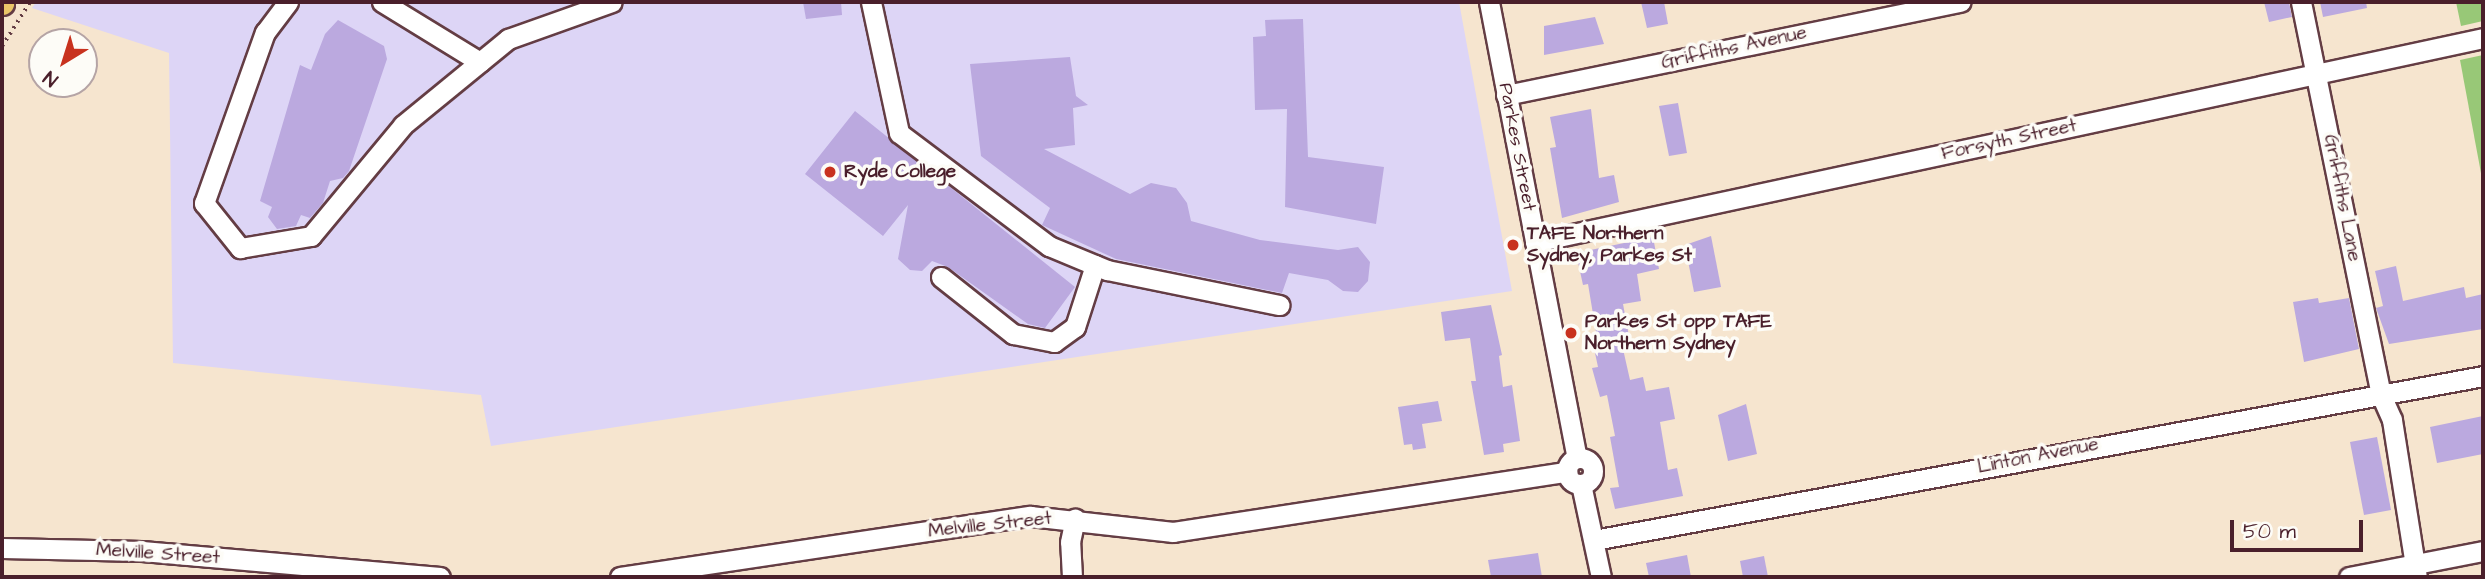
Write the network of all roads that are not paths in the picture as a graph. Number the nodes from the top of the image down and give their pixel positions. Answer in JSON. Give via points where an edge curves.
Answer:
{"nodes":[{"id":1,"x":288,"y":2,"type":"edge"},
{"id":2,"x":382,"y":2,"type":"edge"},
{"id":3,"x":612,"y":2,"type":"edge"},
{"id":4,"x":871,"y":2,"type":"edge"},
{"id":5,"x":1489,"y":2,"type":"edge"},
{"id":6,"x":1961,"y":2,"type":"edge"},
{"id":7,"x":2301,"y":2,"type":"edge"},
{"id":8,"x":2483,"y":38,"type":"edge"},
{"id":9,"x":480,"y":62,"type":"junction"},
{"id":10,"x":2317,"y":74,"type":"junction"},
{"id":11,"x":1506,"y":94,"type":"junction"},
{"id":12,"x":1535,"y":242,"type":"junction"},
{"id":13,"x":1095,"y":265,"type":"junction"},
{"id":14,"x":941,"y":277,"type":"dead end"},
{"id":15,"x":1279,"y":305,"type":"dead end"},
{"id":16,"x":2483,"y":376,"type":"edge"},
{"id":17,"x":2381,"y":395,"type":"junction"},
{"id":18,"x":1575,"y":471,"type":"junction"},
{"id":19,"x":1075,"y":519,"type":"junction"},
{"id":20,"x":1594,"y":540,"type":"junction"},
{"id":21,"x":2,"y":548,"type":"edge"},
{"id":22,"x":2483,"y":551,"type":"edge"},
{"id":23,"x":2416,"y":572,"type":"edge"},
{"id":24,"x":440,"y":577,"type":"edge"},
{"id":25,"x":620,"y":577,"type":"edge"},
{"id":26,"x":1072,"y":577,"type":"edge"},
{"id":27,"x":1601,"y":577,"type":"edge"},
{"id":28,"x":2349,"y":577,"type":"edge"}],
"edges":[{"from":1,"to":9,"type":"street","via":[[265,32],[204,202],[240,248],[311,236],[404,125]]},
{"from":2,"to":9,"type":"street"},
{"from":3,"to":9,"type":"street","via":[[508,38]]},
{"from":4,"to":13,"type":"street","via":[[899,134],[1049,246]]},
{"from":5,"to":11,"type":"street","name":"Parkes Street"},
{"from":6,"to":11,"type":"street","name":"Griffiths Avenue"},
{"from":7,"to":10,"type":"street","name":"Griffiths Lane"},
{"from":8,"to":10,"type":"street","name":"Forsyth Street"},
{"from":10,"to":12,"type":"street","name":"Forsyth Street"},
{"from":10,"to":17,"type":"street","name":"Griffiths Lane"},
{"from":11,"to":12,"type":"street","name":"Parkes Street"},
{"from":12,"to":18,"type":"street","name":"Parkes Street"},
{"from":13,"to":14,"type":"street","via":[[1075,327],[1054,342],[1013,334]]},
{"from":13,"to":15,"type":"street"},
{"from":16,"to":17,"type":"street","name":"Linton Avenue"},
{"from":17,"to":20,"type":"street","name":"Linton Avenue","via":[[2149,434]]},
{"from":17,"to":23,"type":"street","name":"Griffiths Lane","via":[[2392,420]]},
{"from":18,"to":19,"type":"street","name":"Melville Street","via":[[1172,532]]},
{"from":18,"to":20,"type":"street","name":"Parkes Street"},
{"from":19,"to":25,"type":"street","name":"Melville Street","via":[[1030,516]]},
{"from":19,"to":26,"type":"street","via":[[1070,542]]},
{"from":20,"to":27,"type":"street","name":"Parkes Street"},
{"from":21,"to":24,"type":"street","name":"Melville Street","via":[[142,551]]},
{"from":22,"to":23,"type":"street"},
{"from":23,"to":28,"type":"street"}]}
